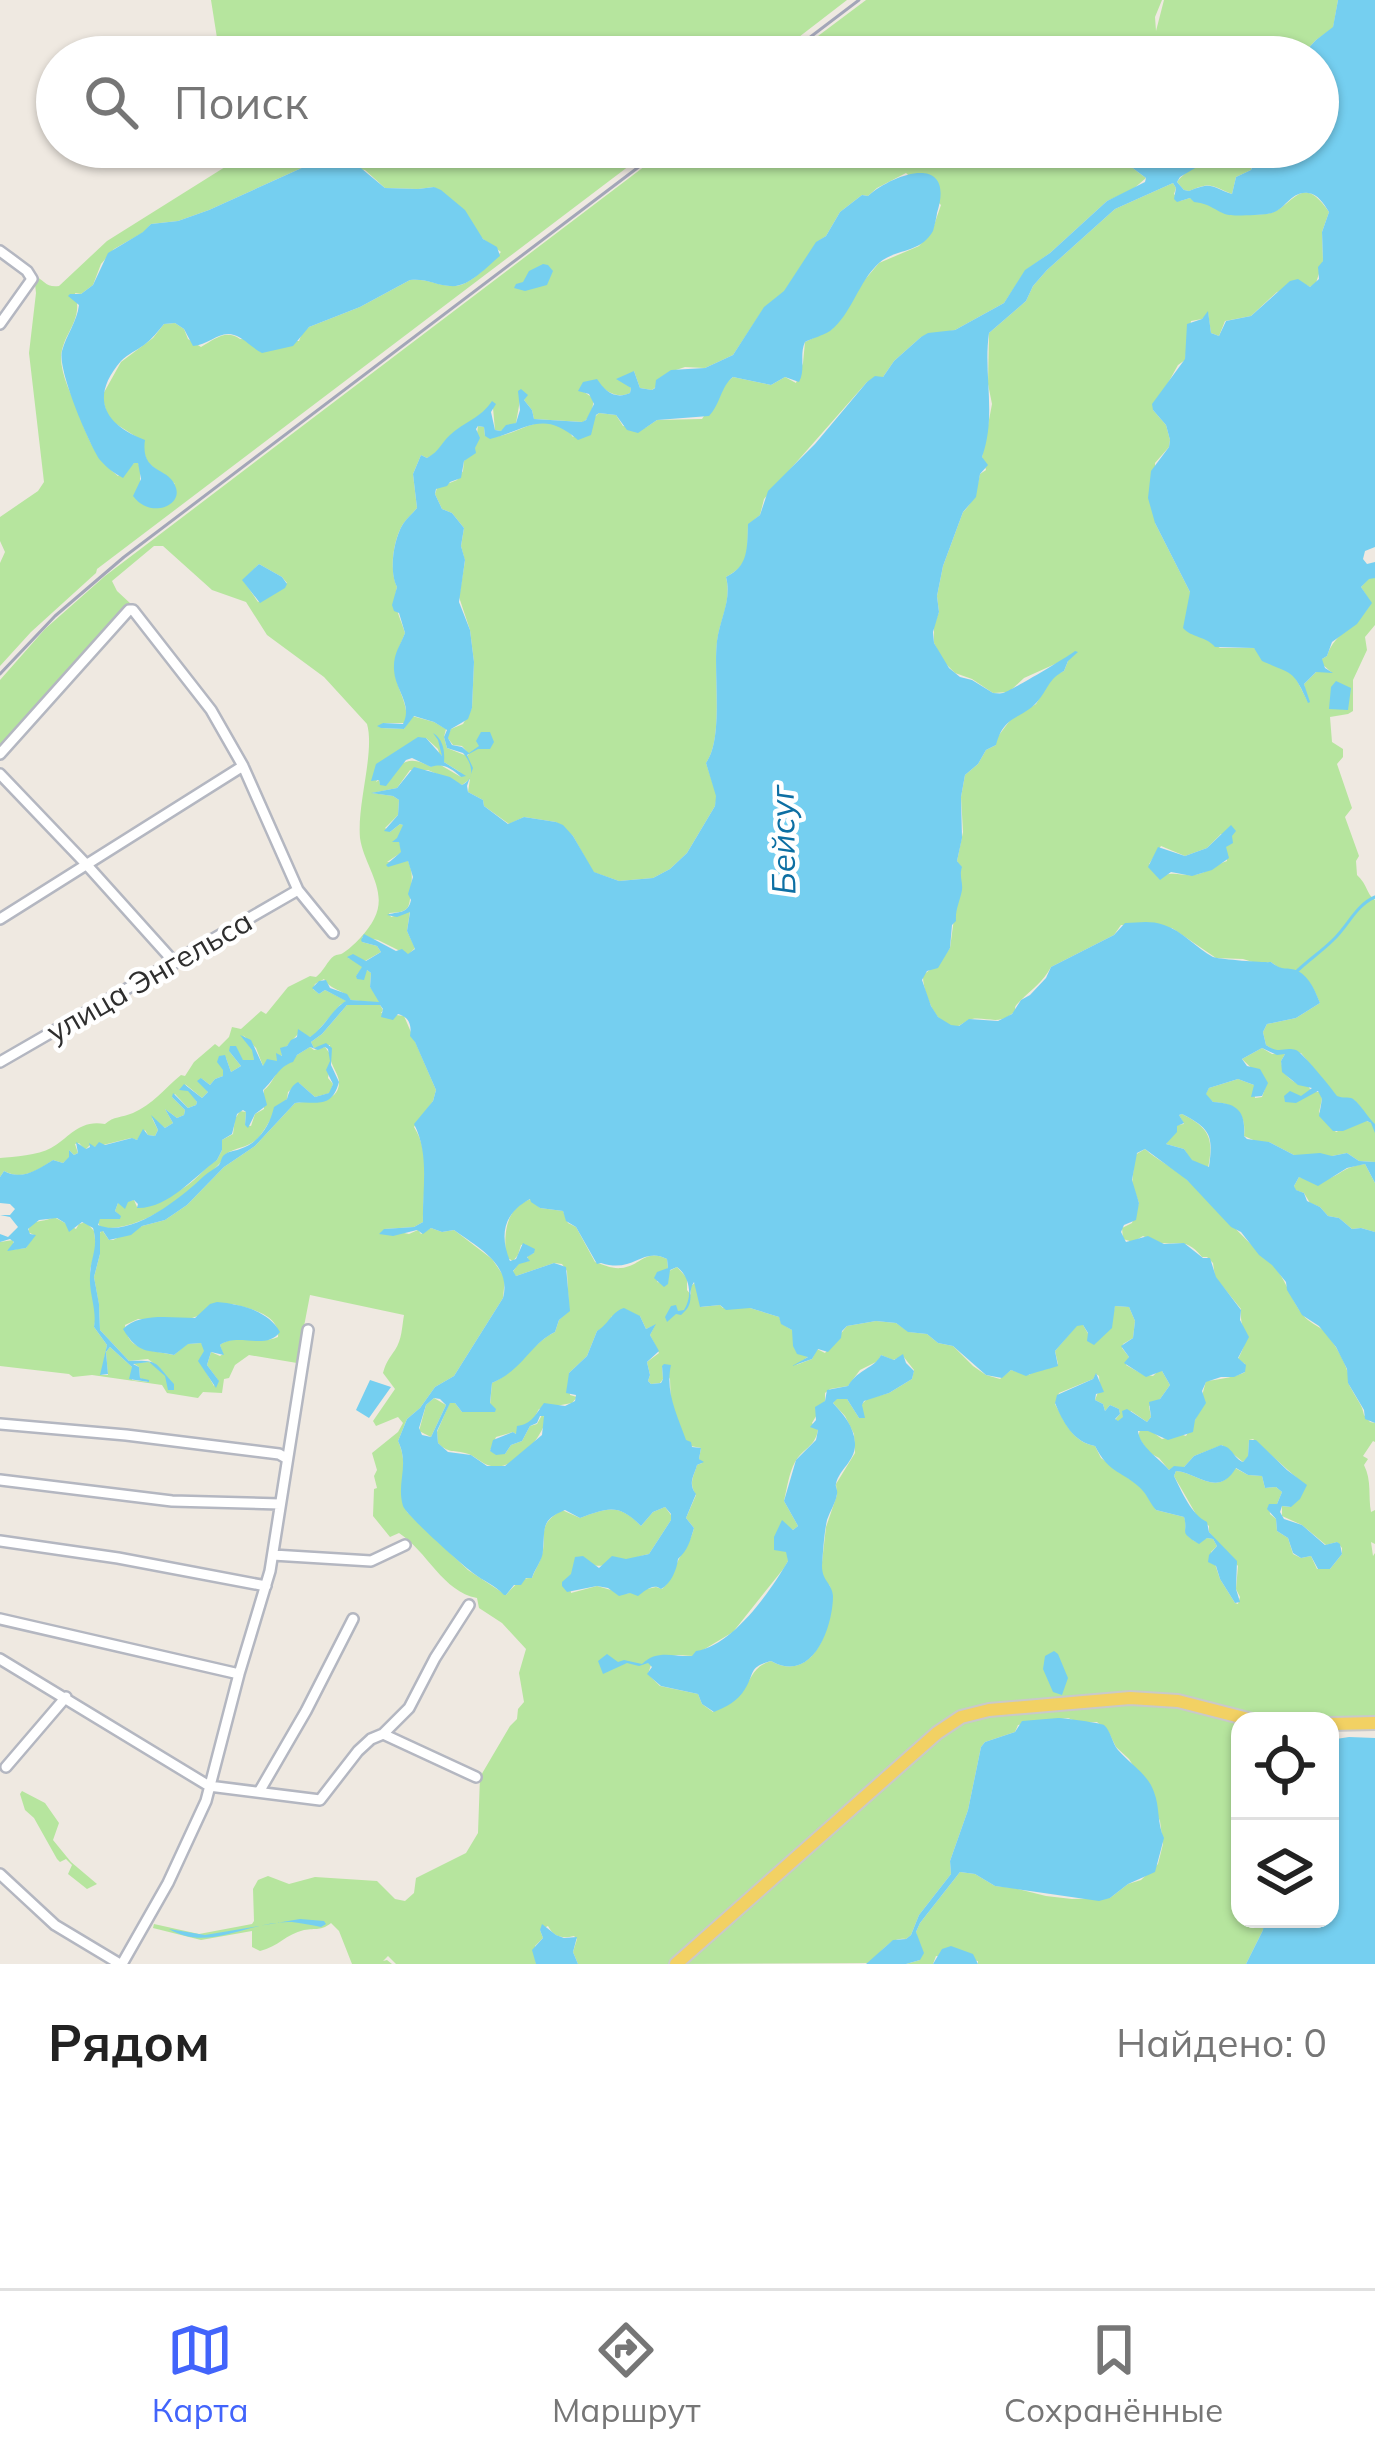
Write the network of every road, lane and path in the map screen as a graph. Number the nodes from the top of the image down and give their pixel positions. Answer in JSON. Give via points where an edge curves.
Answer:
{"nodes":[{"id":1,"x":0,"y":251,"type":"edge"},
{"id":2,"x":0,"y":325,"type":"edge"},
{"id":3,"x":0,"y":754,"type":"edge"},
{"id":4,"x":243,"y":766,"type":"junction"},
{"id":5,"x":0,"y":774,"type":"edge"},
{"id":6,"x":86,"y":864,"type":"junction"},
{"id":7,"x":298,"y":890,"type":"junction"},
{"id":8,"x":0,"y":920,"type":"edge"},
{"id":9,"x":333,"y":933,"type":"dead end"},
{"id":10,"x":175,"y":963,"type":"junction"},
{"id":11,"x":1,"y":1059,"type":"edge"},
{"id":12,"x":308,"y":1330,"type":"dead end"},
{"id":13,"x":0,"y":1424,"type":"edge"},
{"id":14,"x":286,"y":1458,"type":"junction"},
{"id":15,"x":0,"y":1480,"type":"edge"},
{"id":16,"x":280,"y":1504,"type":"junction"},
{"id":17,"x":0,"y":1541,"type":"edge"},
{"id":18,"x":405,"y":1545,"type":"dead end"},
{"id":19,"x":273,"y":1555,"type":"junction"},
{"id":20,"x":266,"y":1586,"type":"junction"},
{"id":21,"x":469,"y":1605,"type":"dead end"},
{"id":22,"x":0,"y":1619,"type":"edge"},
{"id":23,"x":352,"y":1619,"type":"dead end"},
{"id":24,"x":0,"y":1659,"type":"edge"},
{"id":25,"x":239,"y":1674,"type":"junction"},
{"id":26,"x":66,"y":1697,"type":"junction"},
{"id":27,"x":1231,"y":1714,"type":"edge"},
{"id":28,"x":1375,"y":1723,"type":"edge"},
{"id":29,"x":1339,"y":1724,"type":"edge"},
{"id":30,"x":383,"y":1734,"type":"junction"},
{"id":31,"x":6,"y":1767,"type":"dead end"},
{"id":32,"x":476,"y":1777,"type":"dead end"},
{"id":33,"x":209,"y":1786,"type":"junction"},
{"id":34,"x":259,"y":1792,"type":"junction"},
{"id":35,"x":0,"y":1874,"type":"edge"},
{"id":36,"x":121,"y":1964,"type":"edge"},
{"id":37,"x":676,"y":1964,"type":"edge"}],
"edges":[{"from":1,"to":2,"type":"street","via":[[32,279]]},
{"from":3,"to":4,"type":"street","via":[[131,609],[200,692]]},
{"from":4,"to":6,"type":"street"},
{"from":4,"to":7,"type":"street"},
{"from":5,"to":6,"type":"street"},
{"from":6,"to":8,"type":"street"},
{"from":6,"to":10,"type":"street"},
{"from":7,"to":9,"type":"street"},
{"from":7,"to":10,"type":"street","name":"улица Энгельса"},
{"from":10,"to":11,"type":"street","name":"улица Энгельса"},
{"from":12,"to":14,"type":"street"},
{"from":13,"to":14,"type":"street"},
{"from":14,"to":16,"type":"street"},
{"from":15,"to":16,"type":"street","via":[[153,1500]]},
{"from":16,"to":19,"type":"street"},
{"from":17,"to":20,"type":"street"},
{"from":18,"to":19,"type":"street","via":[[371,1562]]},
{"from":19,"to":20,"type":"street"},
{"from":20,"to":25,"type":"street"},
{"from":21,"to":30,"type":"street","via":[[410,1708]]},
{"from":22,"to":25,"type":"street"},
{"from":23,"to":34,"type":"street"},
{"from":24,"to":26,"type":"street"},
{"from":25,"to":33,"type":"street"},
{"from":26,"to":31,"type":"street"},
{"from":26,"to":33,"type":"street"},
{"from":27,"to":37,"type":"main road","via":[[1147,1698],[961,1717]]},
{"from":28,"to":29,"type":"main road"},
{"from":30,"to":32,"type":"street"},
{"from":30,"to":34,"type":"street","via":[[358,1751],[320,1800]]},
{"from":33,"to":34,"type":"street"},
{"from":33,"to":36,"type":"street","via":[[192,1834]]},
{"from":35,"to":36,"type":"street","via":[[55,1925]]}]}
